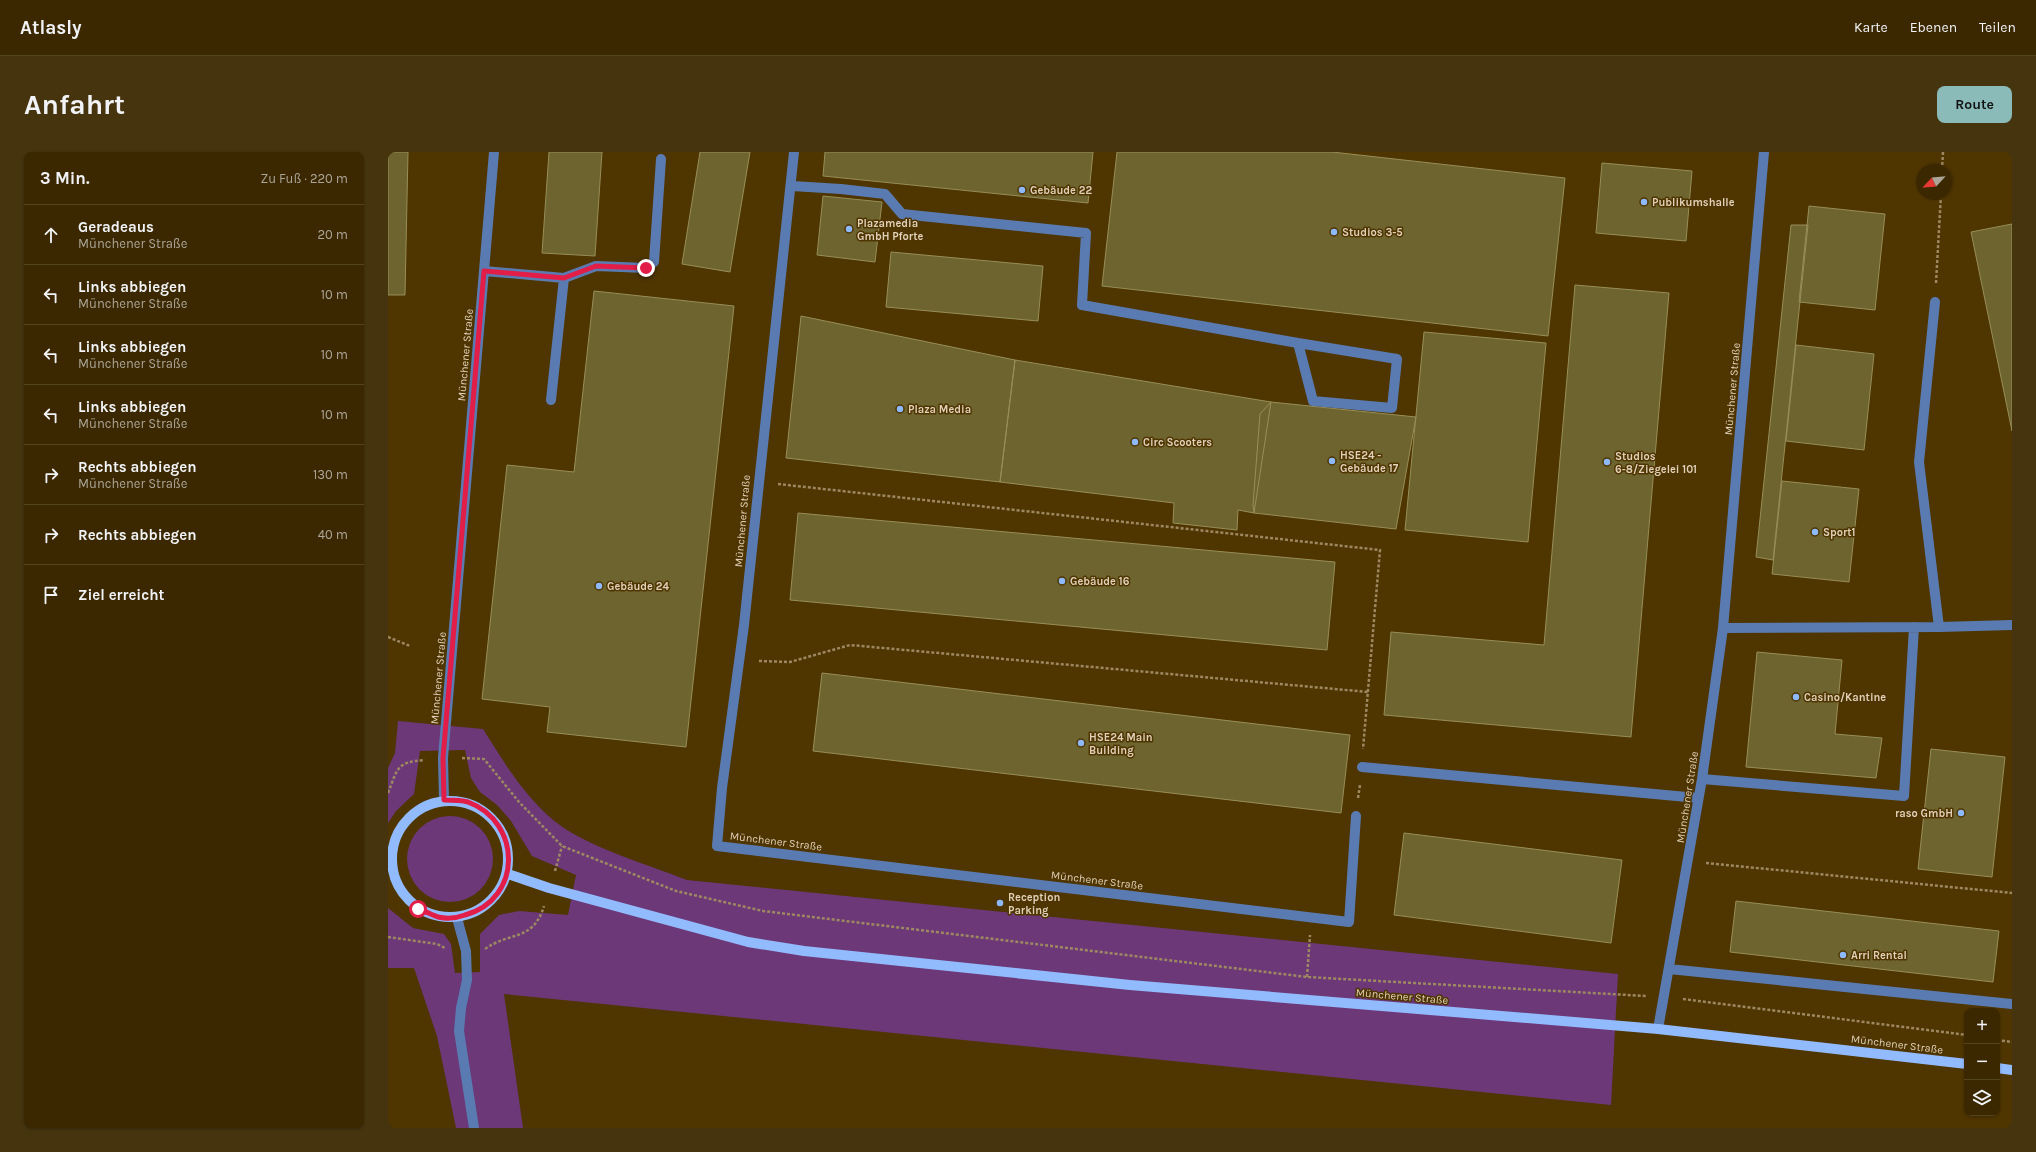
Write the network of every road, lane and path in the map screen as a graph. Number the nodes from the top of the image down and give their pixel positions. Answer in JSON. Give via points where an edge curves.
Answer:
{"nodes":[{"id":1,"x":494,"y":152,"type":"edge"},
{"id":2,"x":794,"y":152,"type":"edge"},
{"id":3,"x":1764,"y":152,"type":"edge"},
{"id":4,"x":1943,"y":152,"type":"edge"},
{"id":5,"x":661,"y":159,"type":"dead end"},
{"id":6,"x":1942,"y":164,"type":"edge"},
{"id":7,"x":792,"y":186,"type":"junction"},
{"id":8,"x":1941,"y":200,"type":"edge"},
{"id":9,"x":484,"y":271,"type":"junction"},
{"id":10,"x":564,"y":278,"type":"junction"},
{"id":11,"x":1935,"y":302,"type":"joint"},
{"id":12,"x":1298,"y":343,"type":"junction"},
{"id":13,"x":551,"y":400,"type":"dead end"},
{"id":14,"x":758,"y":481,"type":"junction"},
{"id":15,"x":2012,"y":625,"type":"edge"},
{"id":16,"x":1914,"y":627,"type":"junction"},
{"id":17,"x":1723,"y":628,"type":"junction"},
{"id":18,"x":1939,"y":628,"type":"junction"},
{"id":19,"x":388,"y":637,"type":"edge"},
{"id":20,"x":410,"y":646,"type":"dead end"},
{"id":21,"x":759,"y":661,"type":"dead end"},
{"id":22,"x":1368,"y":692,"type":"junction"},
{"id":23,"x":443,"y":758,"type":"junction"},
{"id":24,"x":1362,"y":767,"type":"junction"},
{"id":25,"x":1702,"y":779,"type":"junction"},
{"id":26,"x":388,"y":792,"type":"edge"},
{"id":27,"x":1698,"y":798,"type":"junction"},
{"id":28,"x":444,"y":800,"type":"junction"},
{"id":29,"x":1356,"y":816,"type":"joint"},
{"id":30,"x":562,"y":846,"type":"junction"},
{"id":31,"x":1688,"y":861,"type":"junction"},
{"id":32,"x":508,"y":874,"type":"junction"},
{"id":33,"x":390,"y":875,"type":"edge"},
{"id":34,"x":549,"y":888,"type":"junction"},
{"id":35,"x":2012,"y":893,"type":"edge"},
{"id":36,"x":1311,"y":917,"type":"junction"},
{"id":37,"x":457,"y":918,"type":"junction"},
{"id":38,"x":388,"y":937,"type":"edge"},
{"id":39,"x":466,"y":951,"type":"junction"},
{"id":40,"x":1669,"y":970,"type":"junction"},
{"id":41,"x":1307,"y":977,"type":"junction"},
{"id":42,"x":1663,"y":996,"type":"junction"},
{"id":43,"x":2012,"y":1004,"type":"edge"},
{"id":44,"x":1658,"y":1029,"type":"junction"},
{"id":45,"x":1964,"y":1035,"type":"edge"},
{"id":46,"x":2000,"y":1040,"type":"edge"},
{"id":47,"x":2012,"y":1042,"type":"edge"},
{"id":48,"x":1964,"y":1064,"type":"edge"},
{"id":49,"x":2000,"y":1068,"type":"edge"},
{"id":50,"x":2012,"y":1070,"type":"edge"},
{"id":51,"x":474,"y":1128,"type":"edge"}],
"edges":[{"from":1,"to":9,"type":"street","name":"Münchener Straße"},
{"from":2,"to":7,"type":"street","name":"Münchener Straße"},
{"from":3,"to":17,"type":"street","name":"Münchener Straße"},
{"from":4,"to":6,"type":"path"},
{"from":5,"to":10,"type":"street","via":[[654,262],[646,268],[596,266]]},
{"from":7,"to":12,"type":"street","via":[[885,194],[902,214],[1086,233],[1082,305]]},
{"from":7,"to":14,"type":"street","name":"Münchener Straße"},
{"from":8,"to":11,"type":"path"},
{"from":9,"to":10,"type":"street"},
{"from":9,"to":23,"type":"street","name":"Münchener Straße"},
{"from":10,"to":13,"type":"street"},
{"from":11,"to":18,"type":"street","via":[[1919,462]]},
{"from":12,"to":12,"type":"street","via":[[1313,401],[1392,408],[1397,359]]},
{"from":14,"to":22,"type":"path","via":[[1380,550]]},
{"from":14,"to":36,"type":"street","name":"Münchener Straße","via":[[744,625],[722,788],[717,846]]},
{"from":15,"to":18,"type":"street"},
{"from":16,"to":17,"type":"street"},
{"from":16,"to":18,"type":"street"},
{"from":16,"to":25,"type":"street","via":[[1904,796]]},
{"from":17,"to":25,"type":"street","name":"Münchener Straße"},
{"from":19,"to":20,"type":"path"},
{"from":21,"to":22,"type":"path","via":[[790,662],[850,645]]},
{"from":22,"to":24,"type":"path"},
{"from":23,"to":26,"type":"path","via":[[407,761],[399,768]]},
{"from":23,"to":28,"type":"street","name":"Münchener Straße"},
{"from":23,"to":30,"type":"path","via":[[484,759],[519,802]]},
{"from":24,"to":27,"type":"street"},
{"from":24,"to":29,"type":"path"},
{"from":25,"to":27,"type":"street","name":"Münchener Straße"},
{"from":27,"to":31,"type":"street","name":"Münchener Straße"},
{"from":28,"to":32,"type":"main road","via":[[468,802],[494,818],[509,848]]},
{"from":28,"to":33,"type":"main road","via":[[419,808],[402,824],[392,851]]},
{"from":29,"to":36,"type":"street","name":"Münchener Straße","via":[[1349,922]]},
{"from":30,"to":34,"type":"path"},
{"from":30,"to":41,"type":"path","via":[[676,891],[763,911]]},
{"from":31,"to":35,"type":"path"},
{"from":31,"to":40,"type":"street","name":"Münchener Straße"},
{"from":32,"to":34,"type":"main road","name":"Münchener Straße"},
{"from":32,"to":37,"type":"main road","via":[[496,897],[478,912]]},
{"from":33,"to":37,"type":"main road","via":[[403,895],[418,909],[439,917]]},
{"from":34,"to":39,"type":"path","via":[[541,918],[532,930],[482,951]]},
{"from":34,"to":44,"type":"main road","name":"Münchener Straße","via":[[748,942],[804,952],[1130,985]]},
{"from":36,"to":41,"type":"path"},
{"from":37,"to":39,"type":"street"},
{"from":38,"to":39,"type":"path","via":[[437,944],[449,950]]},
{"from":39,"to":51,"type":"street","via":[[467,980],[459,1031]]},
{"from":40,"to":42,"type":"street","name":"Münchener Straße"},
{"from":40,"to":43,"type":"street"},
{"from":41,"to":42,"type":"path"},
{"from":42,"to":44,"type":"street","name":"Münchener Straße"},
{"from":42,"to":45,"type":"path"},
{"from":44,"to":48,"type":"main road","name":"Münchener Straße"},
{"from":46,"to":47,"type":"path"},
{"from":49,"to":50,"type":"main road"}]}
